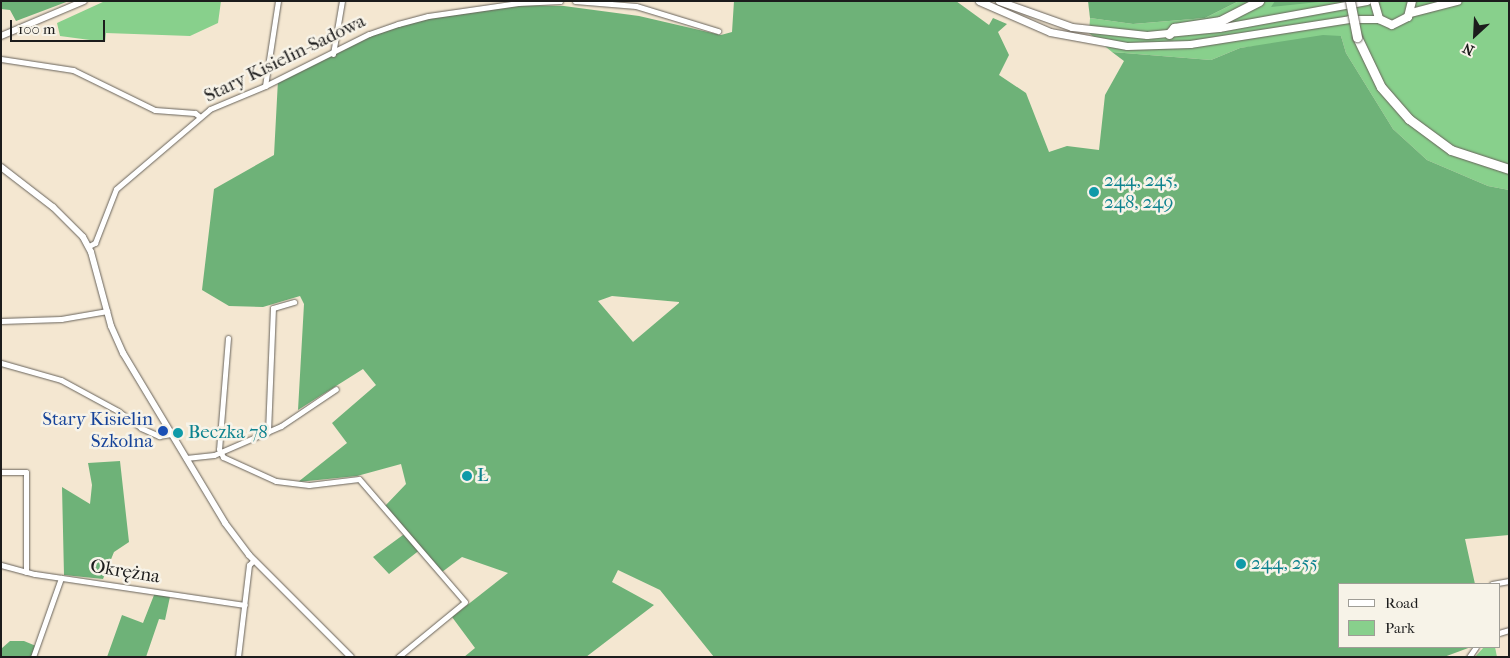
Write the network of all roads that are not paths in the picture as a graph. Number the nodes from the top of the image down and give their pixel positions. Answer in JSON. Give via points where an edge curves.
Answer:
{"nodes":[{"id":1,"x":84,"y":1,"type":"edge"},
{"id":2,"x":278,"y":1,"type":"edge"},
{"id":3,"x":342,"y":1,"type":"edge"},
{"id":4,"x":560,"y":1,"type":"edge"},
{"id":5,"x":575,"y":1,"type":"edge"},
{"id":6,"x":978,"y":1,"type":"edge"},
{"id":7,"x":999,"y":1,"type":"edge"},
{"id":8,"x":1259,"y":1,"type":"edge"},
{"id":9,"x":1350,"y":1,"type":"edge"},
{"id":10,"x":1367,"y":1,"type":"edge"},
{"id":11,"x":1374,"y":1,"type":"edge"},
{"id":12,"x":1412,"y":1,"type":"edge"},
{"id":13,"x":1457,"y":1,"type":"edge"},
{"id":14,"x":522,"y":2,"type":"edge"},
{"id":15,"x":1411,"y":13,"type":"junction"},
{"id":16,"x":1379,"y":19,"type":"junction"},
{"id":17,"x":718,"y":31,"type":"dead end"},
{"id":18,"x":1169,"y":34,"type":"junction"},
{"id":19,"x":1,"y":36,"type":"edge"},
{"id":20,"x":332,"y":54,"type":"junction"},
{"id":21,"x":1,"y":59,"type":"edge"},
{"id":22,"x":265,"y":86,"type":"junction"},
{"id":23,"x":200,"y":117,"type":"junction"},
{"id":24,"x":1,"y":167,"type":"edge"},
{"id":25,"x":1509,"y":169,"type":"edge"},
{"id":26,"x":88,"y":246,"type":"junction"},
{"id":27,"x":294,"y":302,"type":"dead end"},
{"id":28,"x":107,"y":311,"type":"junction"},
{"id":29,"x":1,"y":321,"type":"edge"},
{"id":30,"x":228,"y":338,"type":"dead end"},
{"id":31,"x":1,"y":363,"type":"edge"},
{"id":32,"x":336,"y":389,"type":"dead end"},
{"id":33,"x":268,"y":432,"type":"junction"},
{"id":34,"x":171,"y":434,"type":"junction"},
{"id":35,"x":221,"y":453,"type":"junction"},
{"id":36,"x":186,"y":458,"type":"junction"},
{"id":37,"x":1,"y":472,"type":"edge"},
{"id":38,"x":254,"y":560,"type":"junction"},
{"id":39,"x":1,"y":565,"type":"edge"},
{"id":40,"x":26,"y":572,"type":"junction"},
{"id":41,"x":61,"y":578,"type":"junction"},
{"id":42,"x":245,"y":605,"type":"junction"},
{"id":43,"x":32,"y":657,"type":"edge"},
{"id":44,"x":238,"y":657,"type":"edge"},
{"id":45,"x":351,"y":657,"type":"edge"},
{"id":46,"x":398,"y":657,"type":"edge"}],
"edges":[{"from":1,"to":19,"type":"street"},
{"from":2,"to":22,"type":"street"},
{"from":3,"to":20,"type":"street"},
{"from":4,"to":14,"type":"street","name":"Stary Kisielin-Sadowa"},
{"from":5,"to":17,"type":"street","via":[[636,6]]},
{"from":6,"to":16,"type":"main road","via":[[1050,32],[1128,46],[1190,44],[1349,19]]},
{"from":7,"to":18,"type":"main road","via":[[1072,27],[1128,34]]},
{"from":8,"to":18,"type":"highway","via":[[1220,21],[1174,28]]},
{"from":9,"to":25,"type":"highway","bridge":true,"via":[[1357,37],[1381,87],[1409,119],[1451,150]]},
{"from":10,"to":18,"type":"main road","via":[[1276,19]]},
{"from":11,"to":16,"type":"main road"},
{"from":12,"to":15,"type":"main road"},
{"from":13,"to":15,"type":"main road"},
{"from":14,"to":20,"type":"street","name":"Stary Kisielin-Sadowa","via":[[409,20],[369,34]]},
{"from":15,"to":16,"type":"main road","via":[[1396,24]]},
{"from":20,"to":22,"type":"street","name":"Stary Kisielin-Sadowa"},
{"from":21,"to":23,"type":"street","name":"Stary Kisielin-Sadowa","via":[[73,70],[155,110],[195,113]]},
{"from":22,"to":23,"type":"street","name":"Stary Kisielin-Sadowa","via":[[210,109]]},
{"from":23,"to":26,"type":"street","name":"Stary Kisielin-Sadowa","via":[[116,190],[102,218],[95,243]]},
{"from":24,"to":26,"type":"street","via":[[53,207]]},
{"from":26,"to":28,"type":"street"},
{"from":27,"to":33,"type":"street","via":[[273,308]]},
{"from":28,"to":29,"type":"street","via":[[60,318]]},
{"from":28,"to":34,"type":"street","via":[[122,353]]},
{"from":30,"to":35,"type":"street"},
{"from":31,"to":34,"type":"street","via":[[61,380],[118,411],[141,428],[159,436]]},
{"from":32,"to":33,"type":"street"},
{"from":33,"to":35,"type":"street"},
{"from":34,"to":36,"type":"street"},
{"from":35,"to":36,"type":"street"},
{"from":35,"to":46,"type":"street","via":[[231,461],[276,481],[308,485],[359,479],[465,602]]},
{"from":36,"to":38,"type":"street","via":[[235,537]]},
{"from":37,"to":40,"type":"street","via":[[26,472]]},
{"from":38,"to":42,"type":"street","via":[[249,565]]},
{"from":38,"to":45,"type":"street"},
{"from":39,"to":40,"type":"street","name":"Okrężna"},
{"from":40,"to":41,"type":"street","name":"Okrężna"},
{"from":41,"to":42,"type":"street","name":"Okrężna"},
{"from":41,"to":43,"type":"street"},
{"from":42,"to":44,"type":"street"}]}
